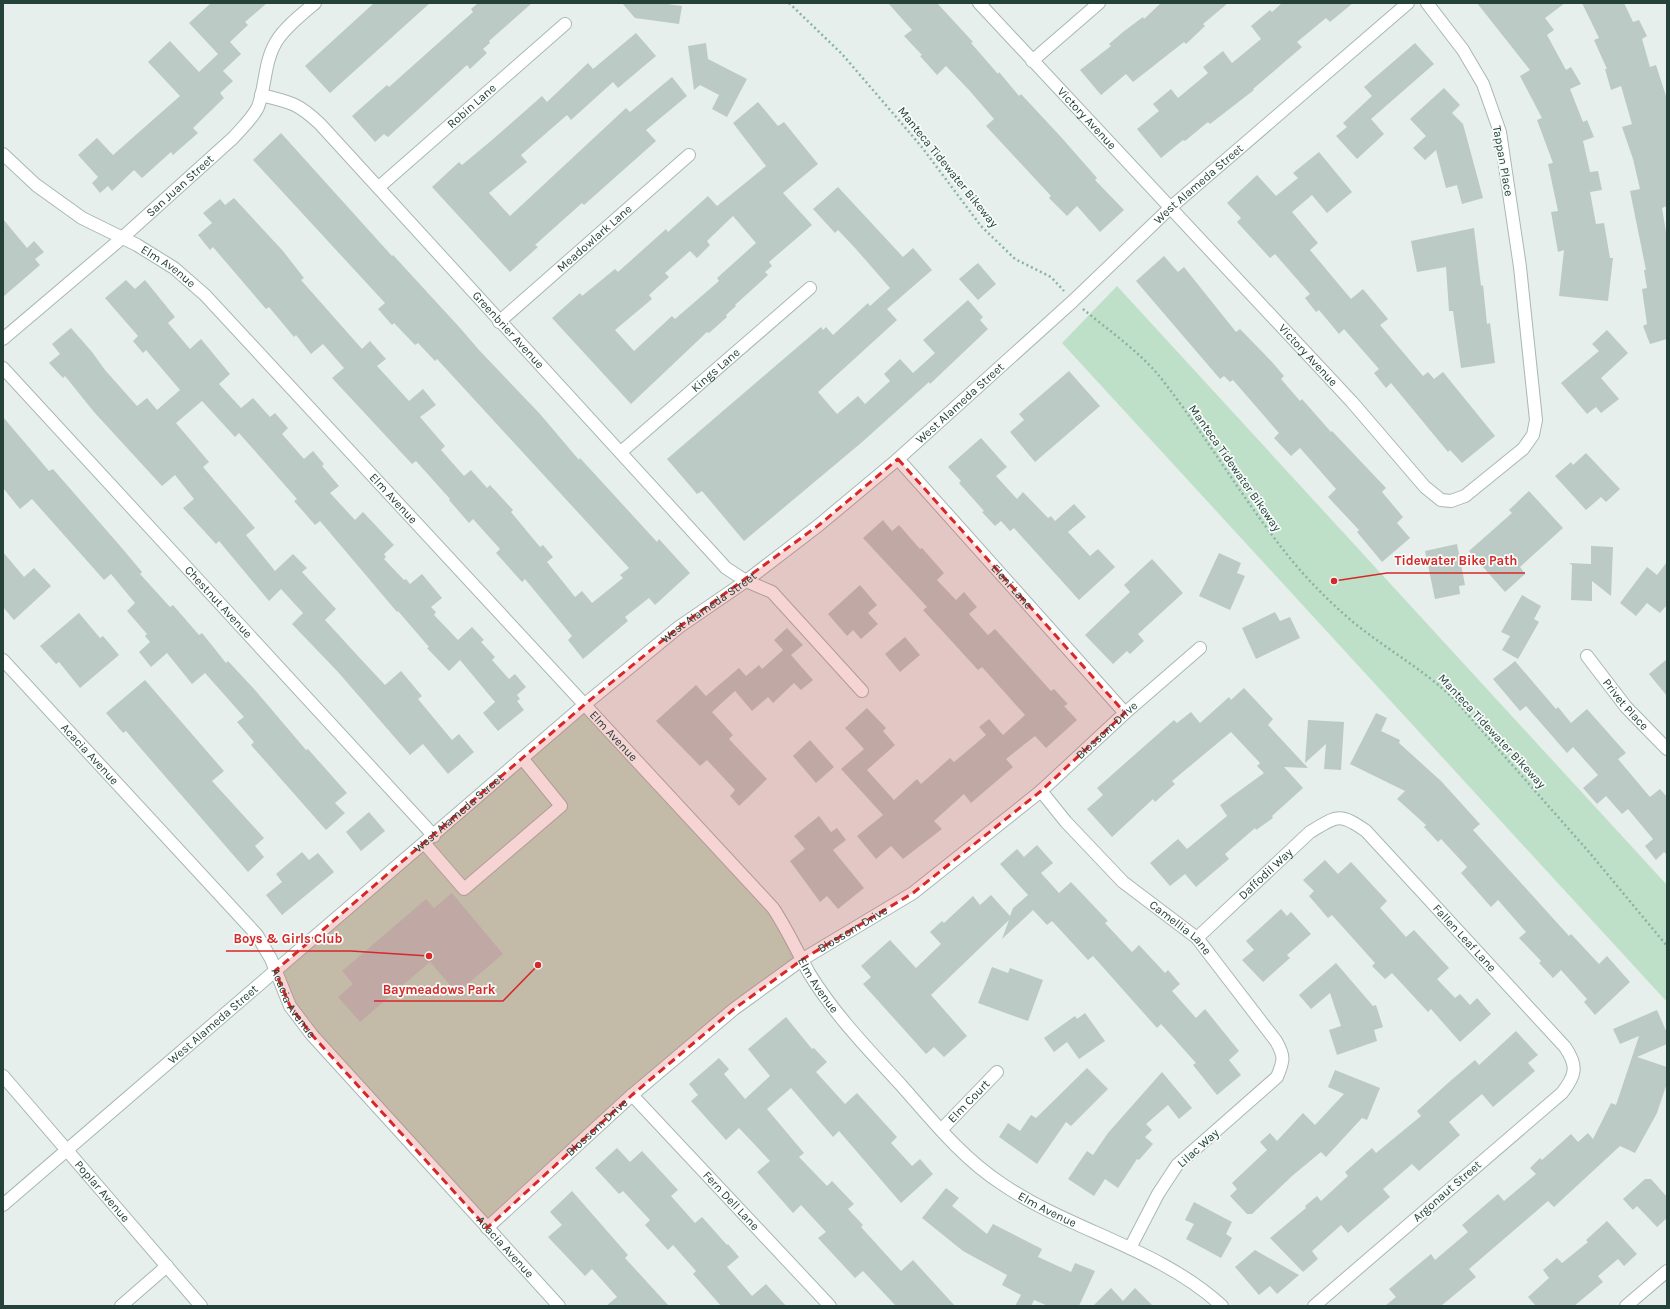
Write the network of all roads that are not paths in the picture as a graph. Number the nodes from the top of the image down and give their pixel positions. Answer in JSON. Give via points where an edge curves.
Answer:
{"nodes":[{"id":1,"x":315,"y":3,"type":"edge"},
{"id":2,"x":979,"y":3,"type":"edge"},
{"id":3,"x":1100,"y":3,"type":"edge"},
{"id":4,"x":1408,"y":3,"type":"edge"},
{"id":5,"x":1427,"y":3,"type":"edge"},
{"id":6,"x":565,"y":24,"type":"dead end"},
{"id":7,"x":1032,"y":61,"type":"junction"},
{"id":8,"x":262,"y":95,"type":"junction"},
{"id":9,"x":3,"y":154,"type":"edge"},
{"id":10,"x":689,"y":155,"type":"dead end"},
{"id":11,"x":378,"y":187,"type":"junction"},
{"id":12,"x":1170,"y":208,"type":"junction"},
{"id":13,"x":122,"y":238,"type":"junction"},
{"id":14,"x":1520,"y":267,"type":"joint"},
{"id":15,"x":810,"y":288,"type":"dead end"},
{"id":16,"x":500,"y":322,"type":"junction"},
{"id":17,"x":3,"y":339,"type":"edge"},
{"id":18,"x":3,"y":368,"type":"edge"},
{"id":19,"x":621,"y":452,"type":"junction"},
{"id":20,"x":898,"y":459,"type":"junction"},
{"id":21,"x":746,"y":581,"type":"junction"},
{"id":22,"x":1200,"y":648,"type":"dead end"},
{"id":23,"x":1588,"y":656,"type":"dead end"},
{"id":24,"x":3,"y":660,"type":"edge"},
{"id":25,"x":862,"y":691,"type":"dead end"},
{"id":26,"x":584,"y":705,"type":"junction"},
{"id":27,"x":1125,"y":713,"type":"junction"},
{"id":28,"x":1665,"y":744,"type":"edge"},
{"id":29,"x":522,"y":758,"type":"junction"},
{"id":30,"x":1041,"y":791,"type":"junction"},
{"id":31,"x":1340,"y":818,"type":"joint"},
{"id":32,"x":429,"y":840,"type":"junction"},
{"id":33,"x":1197,"y":938,"type":"junction"},
{"id":34,"x":803,"y":959,"type":"junction"},
{"id":35,"x":275,"y":971,"type":"junction"},
{"id":36,"x":997,"y":1072,"type":"dead end"},
{"id":37,"x":1574,"y":1072,"type":"joint"},
{"id":38,"x":3,"y":1076,"type":"edge"},
{"id":39,"x":1271,"y":1082,"type":"joint"},
{"id":40,"x":632,"y":1095,"type":"junction"},
{"id":41,"x":941,"y":1130,"type":"junction"},
{"id":42,"x":67,"y":1149,"type":"junction"},
{"id":43,"x":3,"y":1205,"type":"edge"},
{"id":44,"x":487,"y":1228,"type":"junction"},
{"id":45,"x":1130,"y":1248,"type":"junction"},
{"id":46,"x":167,"y":1266,"type":"junction"},
{"id":47,"x":1667,"y":1270,"type":"edge"},
{"id":48,"x":121,"y":1306,"type":"edge"},
{"id":49,"x":201,"y":1306,"type":"edge"},
{"id":50,"x":559,"y":1306,"type":"edge"},
{"id":51,"x":830,"y":1306,"type":"edge"},
{"id":52,"x":1222,"y":1306,"type":"edge"},
{"id":53,"x":1314,"y":1306,"type":"edge"},
{"id":54,"x":1626,"y":1306,"type":"edge"}],
"edges":[{"from":1,"to":8,"type":"street","name":"San Juan Street","via":[[276,41],[267,62]]},
{"from":2,"to":7,"type":"street","name":"Victory Avenue"},
{"from":3,"to":7,"type":"street"},
{"from":4,"to":12,"type":"street","name":"West Alameda Street"},
{"from":5,"to":14,"type":"street","name":"Tappan Place","via":[[1463,50],[1484,84],[1500,132]]},
{"from":6,"to":11,"type":"street","name":"Robin Lane"},
{"from":7,"to":12,"type":"street","name":"Victory Avenue"},
{"from":8,"to":11,"type":"street","name":"Greenbrier Avenue","via":[[293,103],[305,110]]},
{"from":8,"to":13,"type":"street","name":"San Juan Street","via":[[249,120],[233,138]]},
{"from":9,"to":13,"type":"street","name":"Elm Avenue","via":[[36,185],[59,202],[82,218]]},
{"from":10,"to":16,"type":"street","name":"Meadowlark Lane"},
{"from":11,"to":16,"type":"street","name":"Greenbrier Avenue"},
{"from":12,"to":14,"type":"street","name":"Victory Avenue","via":[[1352,402],[1425,487],[1442,500],[1451,501],[1465,496],[1523,449],[1533,435],[1536,420]]},
{"from":12,"to":20,"type":"street","name":"West Alameda Street","via":[[1073,301]]},
{"from":13,"to":17,"type":"street","name":"San Juan Street"},
{"from":13,"to":26,"type":"street","name":"Elm Avenue","via":[[174,268],[205,295]]},
{"from":15,"to":19,"type":"street","name":"Kings Lane"},
{"from":16,"to":19,"type":"street","name":"Greenbrier Avenue"},
{"from":18,"to":32,"type":"street","name":"Chestnut Avenue"},
{"from":19,"to":21,"type":"street","name":"Greenbrier Avenue","via":[[726,568]]},
{"from":20,"to":21,"type":"street","name":"West Alameda Street","via":[[819,525]]},
{"from":20,"to":27,"type":"street","name":"Eleni Lane"},
{"from":21,"to":25,"type":"street","name":"Greenbrier Avenue","via":[[772,592]]},
{"from":21,"to":26,"type":"street","name":"West Alameda Street","via":[[679,627]]},
{"from":22,"to":27,"type":"street","name":"Blossom Drive"},
{"from":23,"to":28,"type":"street","name":"Privet Place","via":[[1626,707]]},
{"from":24,"to":35,"type":"street","name":"Acacia Avenue","via":[[257,935]]},
{"from":26,"to":29,"type":"street","name":"West Alameda Street"},
{"from":26,"to":34,"type":"street","name":"Elm Avenue","via":[[773,908]]},
{"from":27,"to":30,"type":"street","name":"Blossom Drive"},
{"from":29,"to":32,"type":"street","name":"West Alameda Street"},
{"from":29,"to":32,"type":"street","name":"Chestnut Avenue","via":[[561,806],[464,889]]},
{"from":30,"to":33,"type":"street","name":"Camellia Lane","via":[[1066,822],[1123,882]]},
{"from":30,"to":34,"type":"street","name":"Blossom Drive","via":[[913,893]]},
{"from":31,"to":33,"type":"street","name":"Daffodil Way","via":[[1310,832]]},
{"from":31,"to":37,"type":"street","name":"Fallen Leaf Lane","via":[[1350,820],[1372,837],[1564,1047],[1572,1057]]},
{"from":32,"to":35,"type":"street","name":"West Alameda Street"},
{"from":33,"to":39,"type":"street","name":"Camellia Lane","via":[[1282,1052],[1284,1062],[1277,1077]]},
{"from":34,"to":40,"type":"street","name":"Blossom Drive","via":[[734,1008]]},
{"from":34,"to":41,"type":"street","name":"Elm Avenue","via":[[838,1015]]},
{"from":35,"to":42,"type":"street","name":"West Alameda Street"},
{"from":35,"to":44,"type":"street","name":"Acacia Avenue","via":[[290,1006],[312,1035]]},
{"from":36,"to":41,"type":"street","name":"Elm Court"},
{"from":37,"to":53,"type":"street","name":"Argonaut Street","via":[[1572,1080],[1562,1093]]},
{"from":38,"to":42,"type":"street","name":"Poplar Avenue"},
{"from":39,"to":45,"type":"street","name":"Lilac Way","via":[[1177,1165],[1158,1194]]},
{"from":40,"to":44,"type":"street","name":"Blossom Drive"},
{"from":40,"to":51,"type":"street","name":"Fern Dell Lane"},
{"from":41,"to":45,"type":"street","name":"Elm Avenue","via":[[965,1155],[1001,1184],[1031,1202]]},
{"from":42,"to":43,"type":"street","name":"West Alameda Street"},
{"from":42,"to":46,"type":"street","name":"Poplar Avenue"},
{"from":44,"to":50,"type":"street","name":"Acacia Avenue"},
{"from":45,"to":52,"type":"street","name":"Elm Avenue","via":[[1181,1274]]},
{"from":46,"to":48,"type":"street"},
{"from":46,"to":49,"type":"street","name":"Poplar Avenue"},
{"from":47,"to":54,"type":"street"}]}
